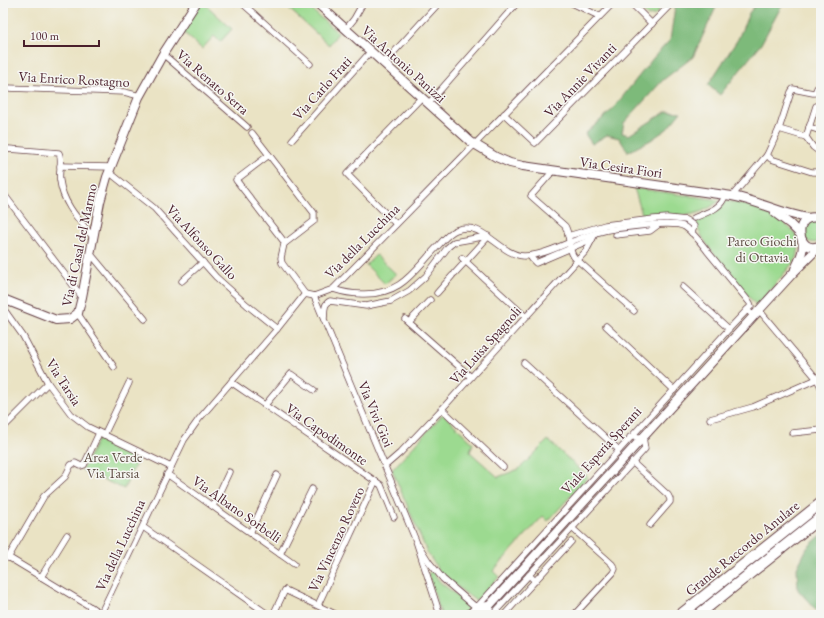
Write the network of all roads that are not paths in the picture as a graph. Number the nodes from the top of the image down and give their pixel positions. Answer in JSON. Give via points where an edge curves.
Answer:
{"nodes":[{"id":1,"x":196,"y":3,"type":"edge"},
{"id":2,"x":242,"y":3,"type":"edge"},
{"id":3,"x":317,"y":3,"type":"edge"},
{"id":4,"x":363,"y":3,"type":"edge"},
{"id":5,"x":439,"y":3,"type":"edge"},
{"id":6,"x":517,"y":3,"type":"edge"},
{"id":7,"x":572,"y":3,"type":"edge"},
{"id":8,"x":613,"y":3,"type":"edge"},
{"id":9,"x":631,"y":3,"type":"edge"},
{"id":10,"x":669,"y":4,"type":"edge"},
{"id":11,"x":599,"y":16,"type":"junction"},
{"id":12,"x":652,"y":24,"type":"junction"},
{"id":13,"x":346,"y":29,"type":"junction"},
{"id":14,"x":371,"y":51,"type":"junction"},
{"id":15,"x":163,"y":54,"type":"junction"},
{"id":16,"x":384,"y":63,"type":"junction"},
{"id":17,"x":310,"y":64,"type":"dead end"},
{"id":18,"x":7,"y":88,"type":"dead end"},
{"id":19,"x":817,"y":88,"type":"dead end"},
{"id":20,"x":140,"y":96,"type":"junction"},
{"id":21,"x":422,"y":97,"type":"junction"},
{"id":22,"x":429,"y":103,"type":"junction"},
{"id":23,"x":816,"y":106,"type":"dead end"},
{"id":24,"x":504,"y":114,"type":"junction"},
{"id":25,"x":247,"y":127,"type":"dead end"},
{"id":26,"x":810,"y":127,"type":"junction"},
{"id":27,"x":779,"y":129,"type":"junction"},
{"id":28,"x":821,"y":131,"type":"edge"},
{"id":29,"x":252,"y":133,"type":"dead end"},
{"id":30,"x":806,"y":137,"type":"junction"},
{"id":31,"x":292,"y":140,"type":"dead end"},
{"id":32,"x":474,"y":144,"type":"junction"},
{"id":33,"x":3,"y":151,"type":"edge"},
{"id":34,"x":820,"y":151,"type":"edge"},
{"id":35,"x":270,"y":155,"type":"junction"},
{"id":36,"x":767,"y":155,"type":"junction"},
{"id":37,"x":60,"y":166,"type":"junction"},
{"id":38,"x":110,"y":169,"type":"junction"},
{"id":39,"x":553,"y":171,"type":"junction"},
{"id":40,"x":821,"y":172,"type":"edge"},
{"id":41,"x":3,"y":193,"type":"edge"},
{"id":42,"x":729,"y":195,"type":"junction"},
{"id":43,"x":766,"y":206,"type":"junction"},
{"id":44,"x":694,"y":218,"type":"junction"},
{"id":45,"x":817,"y":218,"type":"edge"},
{"id":46,"x":686,"y":220,"type":"junction"},
{"id":47,"x":396,"y":224,"type":"junction"},
{"id":48,"x":658,"y":225,"type":"junction"},
{"id":49,"x":694,"y":226,"type":"junction"},
{"id":50,"x":596,"y":232,"type":"junction"},
{"id":51,"x":692,"y":234,"type":"junction"},
{"id":52,"x":616,"y":235,"type":"dead end"},
{"id":53,"x":488,"y":236,"type":"junction"},
{"id":54,"x":93,"y":237,"type":"junction"},
{"id":55,"x":801,"y":237,"type":"junction"},
{"id":56,"x":569,"y":239,"type":"junction"},
{"id":57,"x":285,"y":243,"type":"junction"},
{"id":58,"x":821,"y":245,"type":"edge"},
{"id":59,"x":570,"y":249,"type":"junction"},
{"id":60,"x":90,"y":253,"type":"junction"},
{"id":61,"x":530,"y":256,"type":"junction"},
{"id":62,"x":464,"y":260,"type":"junction"},
{"id":63,"x":577,"y":260,"type":"junction"},
{"id":64,"x":203,"y":262,"type":"junction"},
{"id":65,"x":793,"y":273,"type":"junction"},
{"id":66,"x":182,"y":281,"type":"dead end"},
{"id":67,"x":683,"y":286,"type":"dead end"},
{"id":68,"x":333,"y":289,"type":"junction"},
{"id":69,"x":382,"y":293,"type":"junction"},
{"id":70,"x":437,"y":293,"type":"dead end"},
{"id":71,"x":305,"y":294,"type":"junction"},
{"id":72,"x":314,"y":296,"type":"junction"},
{"id":73,"x":82,"y":297,"type":"junction"},
{"id":74,"x":3,"y":299,"type":"edge"},
{"id":75,"x":430,"y":300,"type":"dead end"},
{"id":76,"x":383,"y":303,"type":"junction"},
{"id":77,"x":3,"y":308,"type":"edge"},
{"id":78,"x":747,"y":310,"type":"junction"},
{"id":79,"x":634,"y":311,"type":"dead end"},
{"id":80,"x":756,"y":313,"type":"junction"},
{"id":81,"x":78,"y":314,"type":"junction"},
{"id":82,"x":526,"y":317,"type":"junction"},
{"id":83,"x":145,"y":319,"type":"dead end"},
{"id":84,"x":324,"y":321,"type":"junction"},
{"id":85,"x":606,"y":326,"type":"dead end"},
{"id":86,"x":277,"y":329,"type":"junction"},
{"id":87,"x":729,"y":329,"type":"junction"},
{"id":88,"x":524,"y":362,"type":"dead end"},
{"id":89,"x":114,"y":367,"type":"dead end"},
{"id":90,"x":703,"y":371,"type":"junction"},
{"id":91,"x":691,"y":372,"type":"junction"},
{"id":92,"x":471,"y":377,"type":"junction"},
{"id":93,"x":817,"y":379,"type":"junction"},
{"id":94,"x":231,"y":382,"type":"junction"},
{"id":95,"x":48,"y":383,"type":"junction"},
{"id":96,"x":129,"y":383,"type":"dead end"},
{"id":97,"x":821,"y":387,"type":"edge"},
{"id":98,"x":314,"y":390,"type":"dead end"},
{"id":99,"x":674,"y":390,"type":"junction"},
{"id":100,"x":665,"y":400,"type":"junction"},
{"id":101,"x":265,"y":405,"type":"junction"},
{"id":102,"x":442,"y":409,"type":"junction"},
{"id":103,"x":665,"y":413,"type":"junction"},
{"id":104,"x":710,"y":418,"type":"dead end"},
{"id":105,"x":3,"y":428,"type":"edge"},
{"id":106,"x":821,"y":430,"type":"edge"},
{"id":107,"x":792,"y":433,"type":"dead end"},
{"id":108,"x":101,"y":434,"type":"junction"},
{"id":109,"x":630,"y":437,"type":"junction"},
{"id":110,"x":643,"y":437,"type":"junction"},
{"id":111,"x":619,"y":450,"type":"junction"},
{"id":112,"x":632,"y":462,"type":"junction"},
{"id":113,"x":385,"y":466,"type":"junction"},
{"id":114,"x":170,"y":467,"type":"junction"},
{"id":115,"x":503,"y":467,"type":"dead end"},
{"id":116,"x":229,"y":472,"type":"dead end"},
{"id":117,"x":167,"y":474,"type":"junction"},
{"id":118,"x":277,"y":475,"type":"dead end"},
{"id":119,"x":375,"y":482,"type":"junction"},
{"id":120,"x":312,"y":489,"type":"dead end"},
{"id":121,"x":576,"y":497,"type":"junction"},
{"id":122,"x":587,"y":498,"type":"junction"},
{"id":123,"x":821,"y":503,"type":"edge"},
{"id":124,"x":213,"y":506,"type":"junction"},
{"id":125,"x":589,"y":509,"type":"junction"},
{"id":126,"x":394,"y":517,"type":"dead end"},
{"id":127,"x":821,"y":517,"type":"edge"},
{"id":128,"x":650,"y":525,"type":"dead end"},
{"id":129,"x":142,"y":527,"type":"junction"},
{"id":130,"x":572,"y":528,"type":"junction"},
{"id":131,"x":250,"y":533,"type":"junction"},
{"id":132,"x":67,"y":535,"type":"dead end"},
{"id":133,"x":541,"y":535,"type":"junction"},
{"id":134,"x":416,"y":541,"type":"junction"},
{"id":135,"x":571,"y":542,"type":"dead end"},
{"id":136,"x":553,"y":547,"type":"junction"},
{"id":137,"x":541,"y":548,"type":"junction"},
{"id":138,"x":280,"y":554,"type":"junction"},
{"id":139,"x":6,"y":556,"type":"edge"},
{"id":140,"x":294,"y":564,"type":"dead end"},
{"id":141,"x":534,"y":570,"type":"junction"},
{"id":142,"x":540,"y":576,"type":"junction"},
{"id":143,"x":42,"y":577,"type":"junction"},
{"id":144,"x":527,"y":577,"type":"junction"},
{"id":145,"x":498,"y":582,"type":"junction"},
{"id":146,"x":511,"y":582,"type":"junction"},
{"id":147,"x":533,"y":583,"type":"junction"},
{"id":148,"x":318,"y":606,"type":"junction"},
{"id":149,"x":489,"y":606,"type":"junction"},
{"id":150,"x":91,"y":607,"type":"junction"},
{"id":151,"x":477,"y":607,"type":"junction"},
{"id":152,"x":102,"y":614,"type":"edge"},
{"id":153,"x":87,"y":615,"type":"edge"},
{"id":154,"x":269,"y":615,"type":"edge"},
{"id":155,"x":273,"y":615,"type":"edge"},
{"id":156,"x":337,"y":615,"type":"edge"},
{"id":157,"x":440,"y":615,"type":"edge"},
{"id":158,"x":470,"y":615,"type":"edge"},
{"id":159,"x":486,"y":615,"type":"edge"},
{"id":160,"x":491,"y":615,"type":"edge"},
{"id":161,"x":504,"y":615,"type":"edge"},
{"id":162,"x":574,"y":615,"type":"edge"},
{"id":163,"x":680,"y":615,"type":"edge"},
{"id":164,"x":698,"y":615,"type":"edge"}],
"edges":[{"from":1,"to":15,"type":"street","name":"Via di Casal del Marmo"},
{"from":2,"to":17,"type":"street"},
{"from":3,"to":13,"type":"street","name":"Via Antonio Panizzi"},
{"from":4,"to":13,"type":"street"},
{"from":5,"to":16,"type":"street"},
{"from":6,"to":22,"type":"street"},
{"from":7,"to":11,"type":"street"},
{"from":8,"to":11,"type":"street","name":"Via della Lucchina"},
{"from":9,"to":12,"type":"street"},
{"from":10,"to":12,"type":"street","name":"Via Annie Vivanti"},
{"from":11,"to":24,"type":"street","name":"Via della Lucchina"},
{"from":12,"to":24,"type":"street","name":"Via Annie Vivanti","via":[[535,143]]},
{"from":13,"to":14,"type":"street","name":"Via Antonio Panizzi"},
{"from":14,"to":16,"type":"street","name":"Via Antonio Panizzi"},
{"from":14,"to":31,"type":"street","name":"Via Carlo Frati"},
{"from":15,"to":20,"type":"street","name":"Via di Casal del Marmo"},
{"from":15,"to":25,"type":"street","name":"Via Renato Serra"},
{"from":16,"to":21,"type":"street","name":"Via Antonio Panizzi"},
{"from":18,"to":20,"type":"street","name":"Via Enrico Rostagno","via":[[124,92]]},
{"from":19,"to":27,"type":"street","via":[[815,93],[793,89]]},
{"from":20,"to":38,"type":"street","name":"Via di Casal del Marmo"},
{"from":21,"to":22,"type":"street","name":"Via Antonio Panizzi"},
{"from":21,"to":47,"type":"street","via":[[347,174]]},
{"from":22,"to":32,"type":"street","name":"Via Antonio Panizzi"},
{"from":23,"to":26,"type":"street"},
{"from":24,"to":32,"type":"street","name":"Via della Lucchina"},
{"from":26,"to":28,"type":"street"},
{"from":26,"to":30,"type":"street"},
{"from":27,"to":30,"type":"street"},
{"from":27,"to":36,"type":"street"},
{"from":29,"to":35,"type":"street","name":"Via Renato Serra"},
{"from":30,"to":34,"type":"street"},
{"from":32,"to":39,"type":"street","name":"Via Cesira Fiori","via":[[496,158],[510,163]]},
{"from":32,"to":47,"type":"street","name":"Via della Lucchina"},
{"from":33,"to":37,"type":"street","via":[[9,149],[58,152]]},
{"from":35,"to":57,"type":"street","name":"Via Renato Serra","via":[[315,215],[314,221]]},
{"from":35,"to":57,"type":"street","via":[[236,180]]},
{"from":36,"to":40,"type":"street","via":[[771,159],[812,172]]},
{"from":36,"to":42,"type":"street"},
{"from":37,"to":38,"type":"street"},
{"from":37,"to":54,"type":"street","via":[[60,182],[66,201]]},
{"from":38,"to":54,"type":"street","name":"Via di Casal del Marmo"},
{"from":38,"to":64,"type":"street","name":"Via Alfonso Gallo","via":[[154,208]]},
{"from":39,"to":42,"type":"street","name":"Via Cesira Fiori"},
{"from":39,"to":56,"type":"street","via":[[531,196],[564,225]]},
{"from":41,"to":73,"type":"street"},
{"from":42,"to":43,"type":"street","name":"Via Cesira Fiori"},
{"from":42,"to":44,"type":"street","via":[[712,210]]},
{"from":43,"to":45,"type":"street","name":"Via Cesira Fiori","via":[[791,216]]},
{"from":43,"to":55,"type":"street","name":"Via Cesira Fiori","via":[[790,224]]},
{"from":44,"to":46,"type":"street"},
{"from":44,"to":49,"type":"street"},
{"from":45,"to":55,"type":"street","via":[[802,224]]},
{"from":46,"to":49,"type":"street"},
{"from":46,"to":50,"type":"street","via":[[668,218],[623,222]]},
{"from":47,"to":68,"type":"street","name":"Via della Lucchina"},
{"from":48,"to":50,"type":"street"},
{"from":48,"to":51,"type":"street","via":[[681,225]]},
{"from":48,"to":52,"type":"street","via":[[650,231]]},
{"from":49,"to":51,"type":"street"},
{"from":50,"to":56,"type":"street"},
{"from":50,"to":59,"type":"street"},
{"from":50,"to":63,"type":"street","name":"Via Luisa Spagnoli","via":[[587,249]]},
{"from":51,"to":78,"type":"street","via":[[750,303]]},
{"from":53,"to":61,"type":"street","via":[[513,254]]},
{"from":53,"to":62,"type":"street"},
{"from":53,"to":69,"type":"street","via":[[468,228],[453,231],[408,278]]},
{"from":53,"to":76,"type":"street","via":[[454,242],[417,284]]},
{"from":54,"to":60,"type":"street","name":"Via di Casal del Marmo"},
{"from":55,"to":58,"type":"street","via":[[812,247]]},
{"from":55,"to":65,"type":"street","name":"Viale Esperia Sperani","via":[[802,253]]},
{"from":56,"to":59,"type":"street"},
{"from":56,"to":61,"type":"street"},
{"from":57,"to":71,"type":"street","via":[[282,263]]},
{"from":58,"to":65,"type":"street","name":"Viale Esperia Sperani"},
{"from":59,"to":61,"type":"street","via":[[536,263]]},
{"from":59,"to":63,"type":"street"},
{"from":60,"to":73,"type":"street","name":"Via di Casal del Marmo"},
{"from":60,"to":83,"type":"street"},
{"from":62,"to":70,"type":"street"},
{"from":62,"to":82,"type":"street"},
{"from":63,"to":79,"type":"street"},
{"from":63,"to":82,"type":"street","name":"Via Luisa Spagnoli"},
{"from":64,"to":66,"type":"street"},
{"from":64,"to":86,"type":"street","name":"Via Alfonso Gallo","via":[[216,277]]},
{"from":65,"to":80,"type":"street","name":"Viale Esperia Sperani"},
{"from":67,"to":87,"type":"street"},
{"from":68,"to":69,"type":"street","via":[[359,294]]},
{"from":68,"to":72,"type":"street","name":"Via della Lucchina"},
{"from":69,"to":76,"type":"street"},
{"from":71,"to":72,"type":"street"},
{"from":71,"to":86,"type":"street","name":"Via della Lucchina"},
{"from":72,"to":84,"type":"street","name":"Via Vivi Gioi"},
{"from":73,"to":81,"type":"street","name":"Via di Casal del Marmo"},
{"from":74,"to":81,"type":"street","name":"Via di Casal del Marmo","via":[[56,320],[68,320]]},
{"from":75,"to":92,"type":"street","via":[[407,320]]},
{"from":76,"to":84,"type":"street","via":[[366,306],[330,301],[325,306]]},
{"from":77,"to":95,"type":"street","name":"Via Tarsia","via":[[23,336]]},
{"from":78,"to":80,"type":"street"},
{"from":78,"to":87,"type":"street","name":"Viale Esperia Sperani"},
{"from":80,"to":90,"type":"street","name":"Viale Esperia Sperani"},
{"from":80,"to":93,"type":"street"},
{"from":81,"to":89,"type":"street"},
{"from":82,"to":92,"type":"street","name":"Via Luisa Spagnoli"},
{"from":84,"to":113,"type":"street","name":"Via Vivi Gioi"},
{"from":85,"to":99,"type":"street"},
{"from":86,"to":94,"type":"street","name":"Via della Lucchina"},
{"from":87,"to":91,"type":"street","name":"Viale Esperia Sperani"},
{"from":88,"to":111,"type":"street"},
{"from":90,"to":91,"type":"street"},
{"from":90,"to":103,"type":"street","name":"Viale Esperia Sperani"},
{"from":91,"to":99,"type":"street","name":"Viale Esperia Sperani"},
{"from":92,"to":102,"type":"street","name":"Via Luisa Spagnoli"},
{"from":93,"to":97,"type":"street"},
{"from":93,"to":104,"type":"street","via":[[753,407]]},
{"from":94,"to":101,"type":"street","name":"Via Capodimonte"},
{"from":94,"to":114,"type":"street","name":"Via della Lucchina","via":[[186,437]]},
{"from":95,"to":105,"type":"street"},
{"from":95,"to":108,"type":"street","name":"Via Tarsia","via":[[71,414]]},
{"from":96,"to":108,"type":"street"},
{"from":98,"to":101,"type":"street","via":[[291,374]]},
{"from":99,"to":100,"type":"street","name":"Viale Esperia Sperani"},
{"from":100,"to":103,"type":"street"},
{"from":100,"to":109,"type":"street","name":"Viale Esperia Sperani"},
{"from":101,"to":119,"type":"street","name":"Via Capodimonte"},
{"from":102,"to":113,"type":"street","name":"Via Luisa Spagnoli"},
{"from":102,"to":115,"type":"street"},
{"from":103,"to":110,"type":"street","name":"Viale Esperia Sperani"},
{"from":106,"to":107,"type":"street"},
{"from":108,"to":114,"type":"street","name":"Via Tarsia"},
{"from":108,"to":139,"type":"street","via":[[84,465],[71,464],[65,477],[44,496]]},
{"from":109,"to":110,"type":"street"},
{"from":109,"to":111,"type":"street","name":"Viale Esperia Sperani"},
{"from":110,"to":112,"type":"street","via":[[645,449]]},
{"from":110,"to":122,"type":"street","name":"Viale Esperia Sperani"},
{"from":111,"to":121,"type":"street","name":"Viale Esperia Sperani"},
{"from":112,"to":125,"type":"street"},
{"from":112,"to":128,"type":"street","via":[[670,498],[669,504]]},
{"from":113,"to":134,"type":"street","name":"Via Vivi Gioi"},
{"from":114,"to":117,"type":"street","name":"Via della Lucchina"},
{"from":116,"to":124,"type":"street"},
{"from":117,"to":124,"type":"street","name":"Via Albano Sorbelli"},
{"from":117,"to":129,"type":"street","name":"Via della Lucchina"},
{"from":118,"to":131,"type":"street"},
{"from":119,"to":126,"type":"street","name":"Via Capodimonte","via":[[381,485]]},
{"from":119,"to":148,"type":"street","name":"Via Vincenzo Rovero"},
{"from":120,"to":138,"type":"street"},
{"from":121,"to":122,"type":"street"},
{"from":121,"to":133,"type":"street","name":"Viale Esperia Sperani"},
{"from":122,"to":125,"type":"street"},
{"from":122,"to":137,"type":"street","name":"Viale Esperia Sperani"},
{"from":123,"to":163,"type":"highway","name":"Grande Raccordo Anulare"},
{"from":124,"to":131,"type":"street","name":"Via Albano Sorbelli"},
{"from":125,"to":130,"type":"street"},
{"from":127,"to":164,"type":"highway","name":"Grande Raccordo Anulare"},
{"from":129,"to":152,"type":"street","name":"Via della Lucchina"},
{"from":129,"to":154,"type":"street"},
{"from":130,"to":136,"type":"street"},
{"from":130,"to":162,"type":"street","via":[[614,568],[613,573]]},
{"from":131,"to":138,"type":"street","name":"Via Albano Sorbelli"},
{"from":132,"to":143,"type":"street"},
{"from":133,"to":137,"type":"street"},
{"from":133,"to":145,"type":"street","name":"Viale Esperia Sperani"},
{"from":134,"to":151,"type":"street","name":"Via Vivi Gioi","via":[[438,573]]},
{"from":134,"to":157,"type":"street","name":"Via Vivi Gioi"},
{"from":135,"to":142,"type":"street"},
{"from":136,"to":137,"type":"street"},
{"from":136,"to":141,"type":"street"},
{"from":137,"to":146,"type":"street","name":"Viale Esperia Sperani"},
{"from":138,"to":140,"type":"street","name":"Via Albano Sorbelli"},
{"from":139,"to":143,"type":"street"},
{"from":141,"to":142,"type":"street"},
{"from":141,"to":144,"type":"street"},
{"from":142,"to":147,"type":"street"},
{"from":143,"to":150,"type":"street"},
{"from":144,"to":147,"type":"street"},
{"from":144,"to":160,"type":"street"},
{"from":145,"to":146,"type":"street"},
{"from":145,"to":151,"type":"street","name":"Viale Esperia Sperani"},
{"from":146,"to":149,"type":"street","name":"Viale Esperia Sperani"},
{"from":147,"to":161,"type":"street"},
{"from":148,"to":155,"type":"street","via":[[285,590]]},
{"from":148,"to":156,"type":"street"},
{"from":149,"to":151,"type":"street"},
{"from":149,"to":159,"type":"street"},
{"from":150,"to":152,"type":"street"},
{"from":150,"to":153,"type":"street"},
{"from":151,"to":158,"type":"street","name":"Viale Esperia Sperani"},
{"from":151,"to":159,"type":"street","name":"Via Vivi Gioi"}]}
